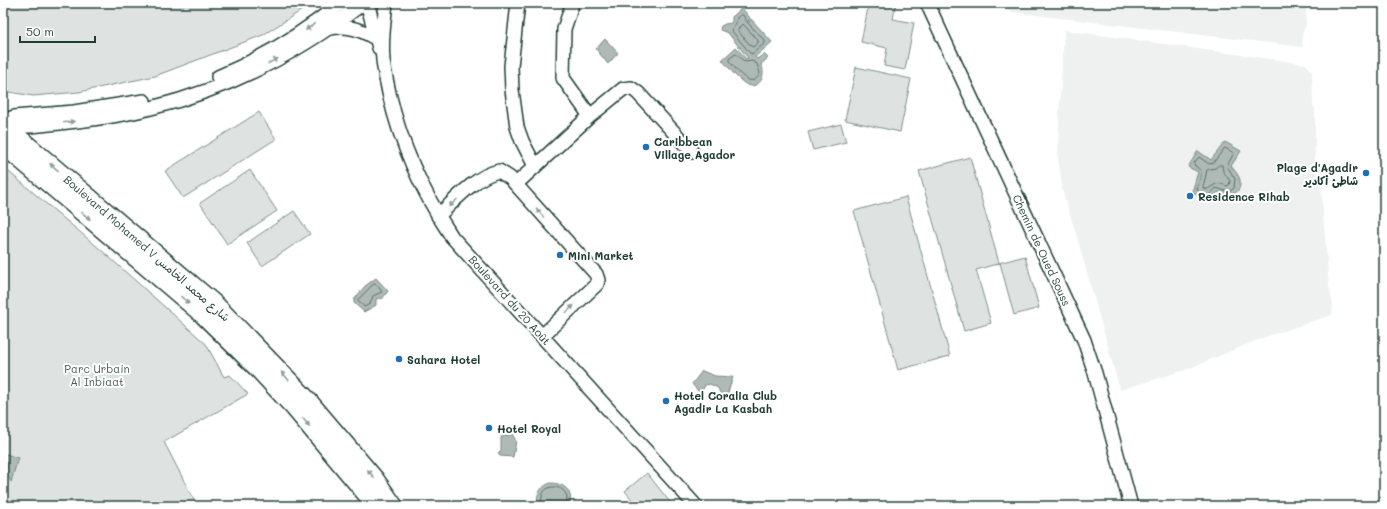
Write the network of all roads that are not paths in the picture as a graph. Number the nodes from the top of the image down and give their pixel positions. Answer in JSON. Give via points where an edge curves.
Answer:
{"nodes":[{"id":1,"x":341,"y":3,"type":"edge"},
{"id":2,"x":385,"y":3,"type":"edge"},
{"id":3,"x":518,"y":3,"type":"edge"},
{"id":4,"x":927,"y":3,"type":"edge"},
{"id":5,"x":364,"y":4,"type":"edge"},
{"id":6,"x":572,"y":8,"type":"dead end"},
{"id":7,"x":328,"y":28,"type":"junction"},
{"id":8,"x":375,"y":38,"type":"junction"},
{"id":9,"x":383,"y":59,"type":"junction"},
{"id":10,"x":590,"y":116,"type":"junction"},
{"id":11,"x":3,"y":122,"type":"edge"},
{"id":12,"x":3,"y":145,"type":"edge"},
{"id":13,"x":692,"y":152,"type":"dead end"},
{"id":14,"x":535,"y":166,"type":"junction"},
{"id":15,"x":516,"y":184,"type":"junction"},
{"id":16,"x":438,"y":216,"type":"junction"},
{"id":17,"x":542,"y":336,"type":"junction"},
{"id":18,"x":376,"y":506,"type":"edge"},
{"id":19,"x":394,"y":506,"type":"edge"},
{"id":20,"x":696,"y":506,"type":"edge"},
{"id":21,"x":1131,"y":506,"type":"edge"}],
"edges":[{"from":1,"to":11,"type":"street","one_way":true,"via":[[302,33],[274,49],[228,73],[197,85],[128,104],[14,117]]},
{"from":2,"to":5,"type":"street","via":[[378,6]]},
{"from":2,"to":9,"type":"street","name":"Boulevard du 20 Août"},
{"from":3,"to":14,"type":"street","via":[[511,66],[512,90],[517,127]]},
{"from":4,"to":21,"type":"street","name":"Chemin de Oued Souss","via":[[1084,340]]},
{"from":5,"to":7,"type":"street"},
{"from":5,"to":8,"type":"street","name":"Boulevard du 20 Août"},
{"from":6,"to":10,"type":"street","via":[[564,29],[563,78]]},
{"from":7,"to":8,"type":"street","via":[[353,28]]},
{"from":11,"to":7,"type":"street","one_way":true,"via":[[31,126],[88,120],[126,114],[176,101],[250,73]]},
{"from":8,"to":9,"type":"street","name":"Boulevard du 20 Août"},
{"from":9,"to":16,"type":"street","name":"Boulevard du 20 Août","via":[[396,122],[417,176]]},
{"from":10,"to":13,"type":"street","via":[[623,89],[631,88]]},
{"from":10,"to":14,"type":"street"},
{"from":19,"to":11,"type":"main road","name":"Boulevard Mohamed V شارع محمد الخامس","one_way":true,"via":[[307,399],[215,304]]},
{"from":12,"to":18,"type":"main road","name":"Boulevard Mohamed V شارع محمد الخامس","one_way":true,"via":[[203,315],[257,368]]},
{"from":14,"to":15,"type":"street"},
{"from":15,"to":16,"type":"street","one_way":true,"via":[[505,174],[499,171],[492,172]]},
{"from":17,"to":15,"type":"street","one_way":true,"via":[[593,289],[598,280],[596,274]]},
{"from":16,"to":17,"type":"street","name":"Boulevard du 20 Août","via":[[452,237]]},
{"from":17,"to":20,"type":"street","name":"Boulevard du 20 Août"}]}
